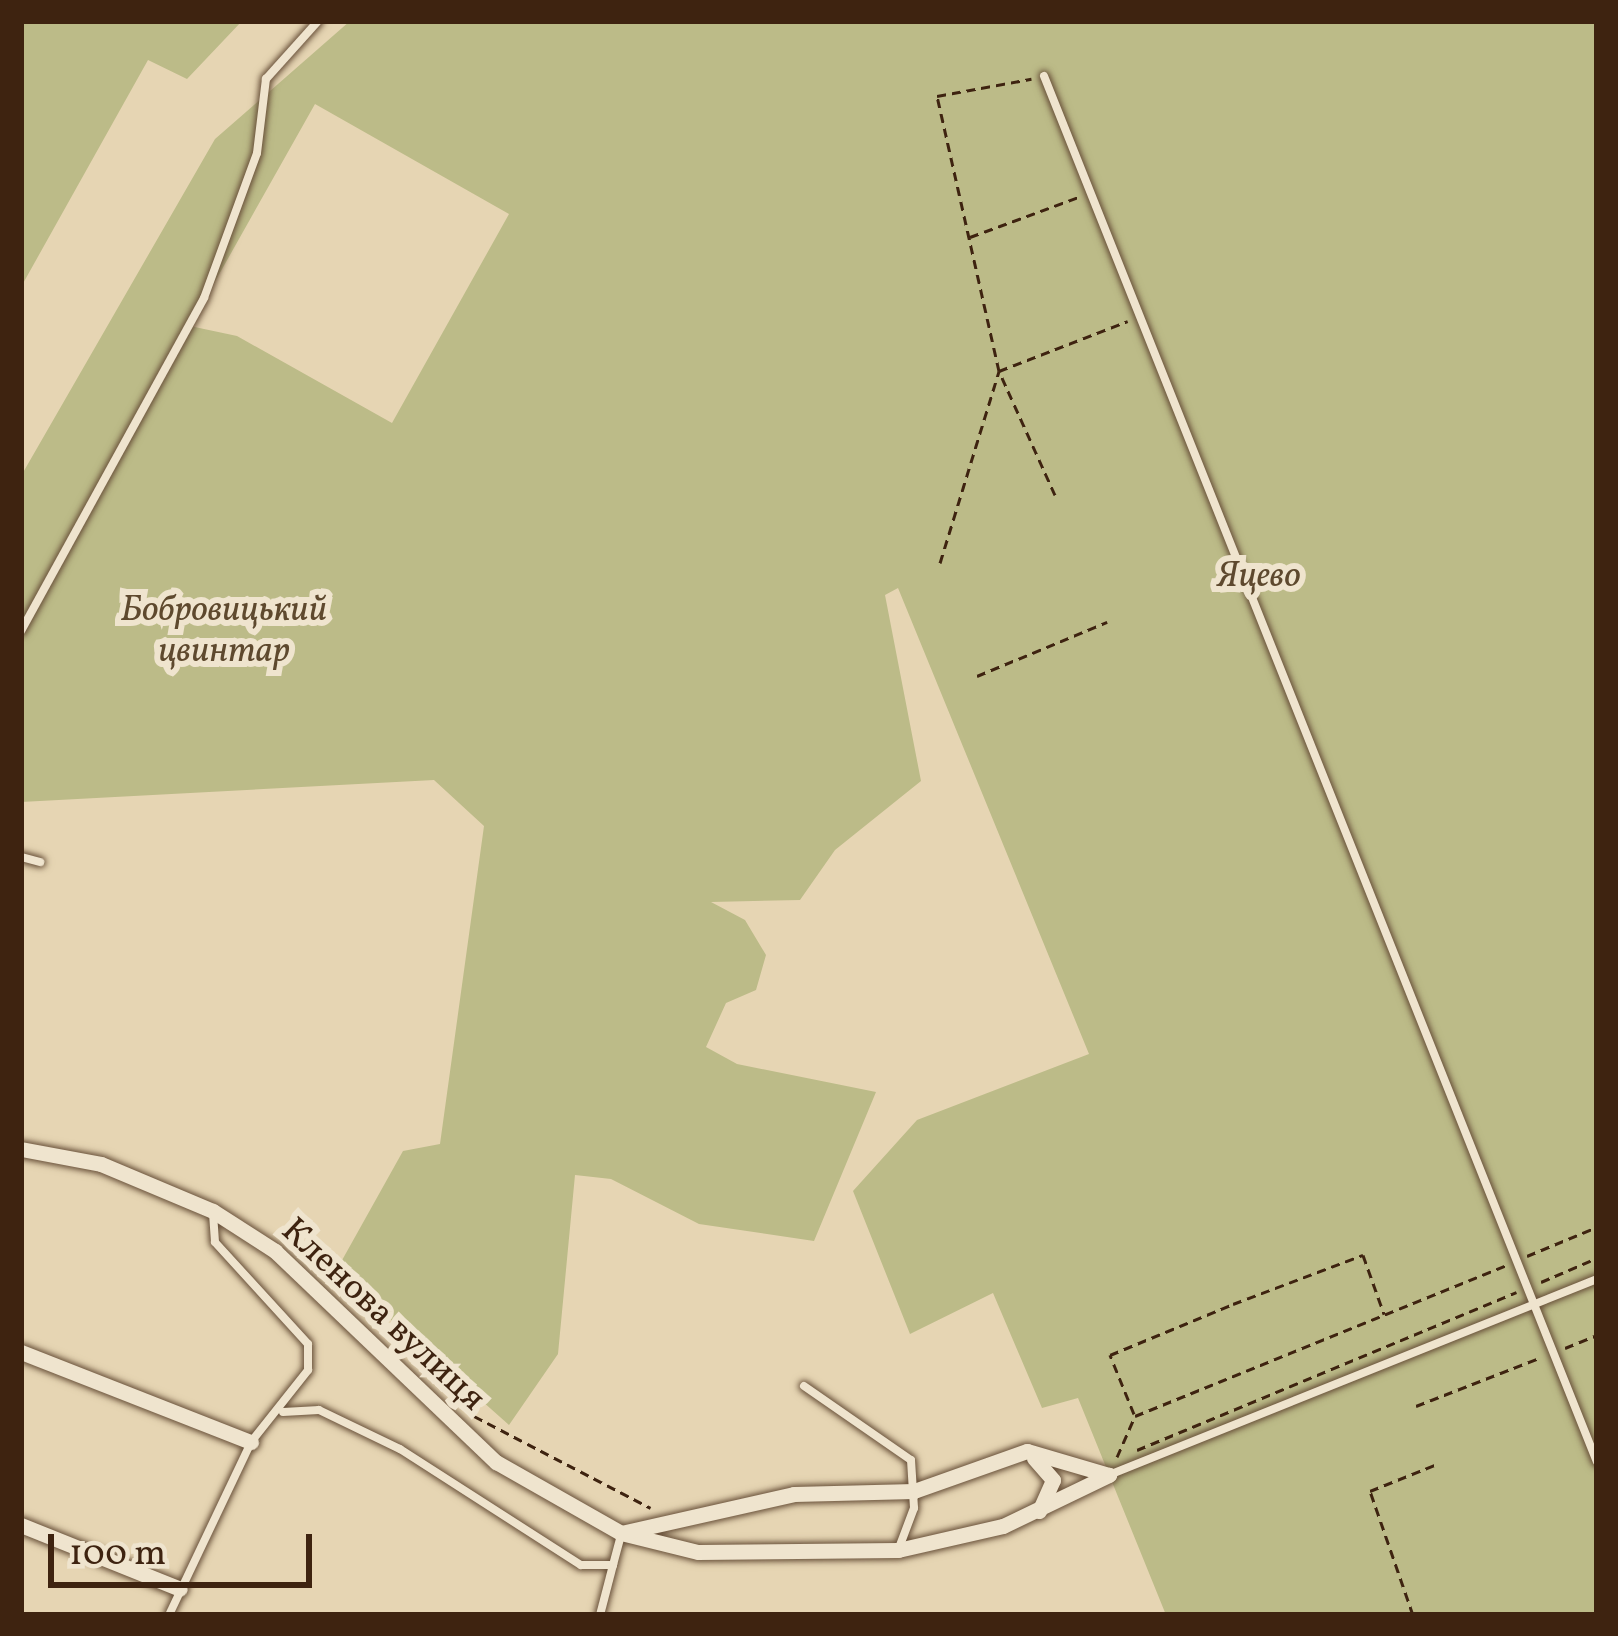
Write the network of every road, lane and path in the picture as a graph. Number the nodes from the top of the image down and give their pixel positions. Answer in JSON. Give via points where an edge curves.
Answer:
{"nodes":[{"id":1,"x":318,"y":21,"type":"edge"},
{"id":2,"x":1044,"y":76,"type":"joint"},
{"id":3,"x":1087,"y":194,"type":"junction"},
{"id":4,"x":970,"y":237,"type":"junction"},
{"id":5,"x":1137,"y":318,"type":"junction"},
{"id":6,"x":999,"y":371,"type":"junction"},
{"id":7,"x":1055,"y":494,"type":"dead end"},
{"id":8,"x":940,"y":563,"type":"dead end"},
{"id":9,"x":1107,"y":622,"type":"dead end"},
{"id":10,"x":21,"y":632,"type":"edge"},
{"id":11,"x":977,"y":676,"type":"dead end"},
{"id":12,"x":21,"y":857,"type":"edge"},
{"id":13,"x":40,"y":862,"type":"dead end"},
{"id":14,"x":21,"y":1150,"type":"edge"},
{"id":15,"x":213,"y":1210,"type":"junction"},
{"id":16,"x":1597,"y":1227,"type":"edge"},
{"id":17,"x":1597,"y":1258,"type":"edge"},
{"id":18,"x":1517,"y":1260,"type":"junction"},
{"id":19,"x":1597,"y":1279,"type":"edge"},
{"id":20,"x":1528,"y":1287,"type":"junction"},
{"id":21,"x":1535,"y":1304,"type":"junction"},
{"id":22,"x":1384,"y":1314,"type":"junction"},
{"id":23,"x":1597,"y":1335,"type":"edge"},
{"id":24,"x":21,"y":1352,"type":"edge"},
{"id":25,"x":1554,"y":1352,"type":"junction"},
{"id":26,"x":804,"y":1386,"type":"dead end"},
{"id":27,"x":1416,"y":1406,"type":"dead end"},
{"id":28,"x":270,"y":1416,"type":"junction"},
{"id":29,"x":1135,"y":1416,"type":"junction"},
{"id":30,"x":251,"y":1442,"type":"junction"},
{"id":31,"x":1027,"y":1451,"type":"junction"},
{"id":32,"x":1597,"y":1462,"type":"edge"},
{"id":33,"x":1437,"y":1464,"type":"dead end"},
{"id":34,"x":1108,"y":1474,"type":"junction"},
{"id":35,"x":914,"y":1491,"type":"junction"},
{"id":36,"x":1036,"y":1513,"type":"junction"},
{"id":37,"x":21,"y":1525,"type":"edge"},
{"id":38,"x":621,"y":1533,"type":"junction"},
{"id":39,"x":898,"y":1550,"type":"junction"},
{"id":40,"x":613,"y":1565,"type":"junction"},
{"id":41,"x":180,"y":1589,"type":"junction"},
{"id":42,"x":169,"y":1615,"type":"edge"},
{"id":43,"x":600,"y":1615,"type":"edge"},
{"id":44,"x":1413,"y":1615,"type":"edge"}],
"edges":[{"from":1,"to":10,"type":"lane","via":[[266,79],[257,153],[204,298]]},
{"from":2,"to":3,"type":"lane"},
{"from":2,"to":4,"type":"path","via":[[937,95]]},
{"from":3,"to":4,"type":"path"},
{"from":3,"to":5,"type":"lane"},
{"from":4,"to":6,"type":"path"},
{"from":5,"to":6,"type":"path"},
{"from":5,"to":18,"type":"lane"},
{"from":6,"to":7,"type":"path"},
{"from":6,"to":8,"type":"path"},
{"from":9,"to":11,"type":"path"},
{"from":12,"to":13,"type":"lane"},
{"from":14,"to":15,"type":"street","name":"Кленова вулиця","via":[[101,1164]]},
{"from":15,"to":28,"type":"lane","via":[[215,1242],[308,1344],[308,1370]]},
{"from":15,"to":38,"type":"street","name":"Кленова вулиця","via":[[275,1251],[496,1462]]},
{"from":16,"to":18,"type":"path"},
{"from":17,"to":20,"type":"path"},
{"from":18,"to":20,"type":"lane"},
{"from":18,"to":22,"type":"path"},
{"from":19,"to":21,"type":"lane"},
{"from":20,"to":21,"type":"lane"},
{"from":20,"to":34,"type":"path","via":[[1142,1445]]},
{"from":21,"to":25,"type":"lane"},
{"from":21,"to":34,"type":"lane"},
{"from":22,"to":29,"type":"path"},
{"from":22,"to":29,"type":"path","via":[[1363,1255],[1232,1304],[1110,1354]]},
{"from":23,"to":25,"type":"path"},
{"from":24,"to":30,"type":"street"},
{"from":25,"to":27,"type":"path"},
{"from":25,"to":32,"type":"lane"},
{"from":26,"to":35,"type":"lane","via":[[897,1444]]},
{"from":28,"to":30,"type":"lane"},
{"from":28,"to":40,"type":"lane","via":[[320,1410],[581,1565]]},
{"from":29,"to":34,"type":"path"},
{"from":30,"to":41,"type":"lane"},
{"from":31,"to":34,"type":"street"},
{"from":31,"to":35,"type":"street"},
{"from":31,"to":36,"type":"street","via":[[1053,1480]]},
{"from":33,"to":44,"type":"path","via":[[1370,1491]]},
{"from":34,"to":36,"type":"street","name":"Кленова вулиця"},
{"from":35,"to":38,"type":"street","via":[[794,1494]]},
{"from":35,"to":39,"type":"lane"},
{"from":36,"to":39,"type":"street","name":"Кленова вулиця"},
{"from":37,"to":41,"type":"street"},
{"from":38,"to":39,"type":"street","name":"Кленова вулиця","via":[[698,1552]]},
{"from":38,"to":40,"type":"lane"},
{"from":40,"to":43,"type":"lane"},
{"from":41,"to":42,"type":"lane"}]}
